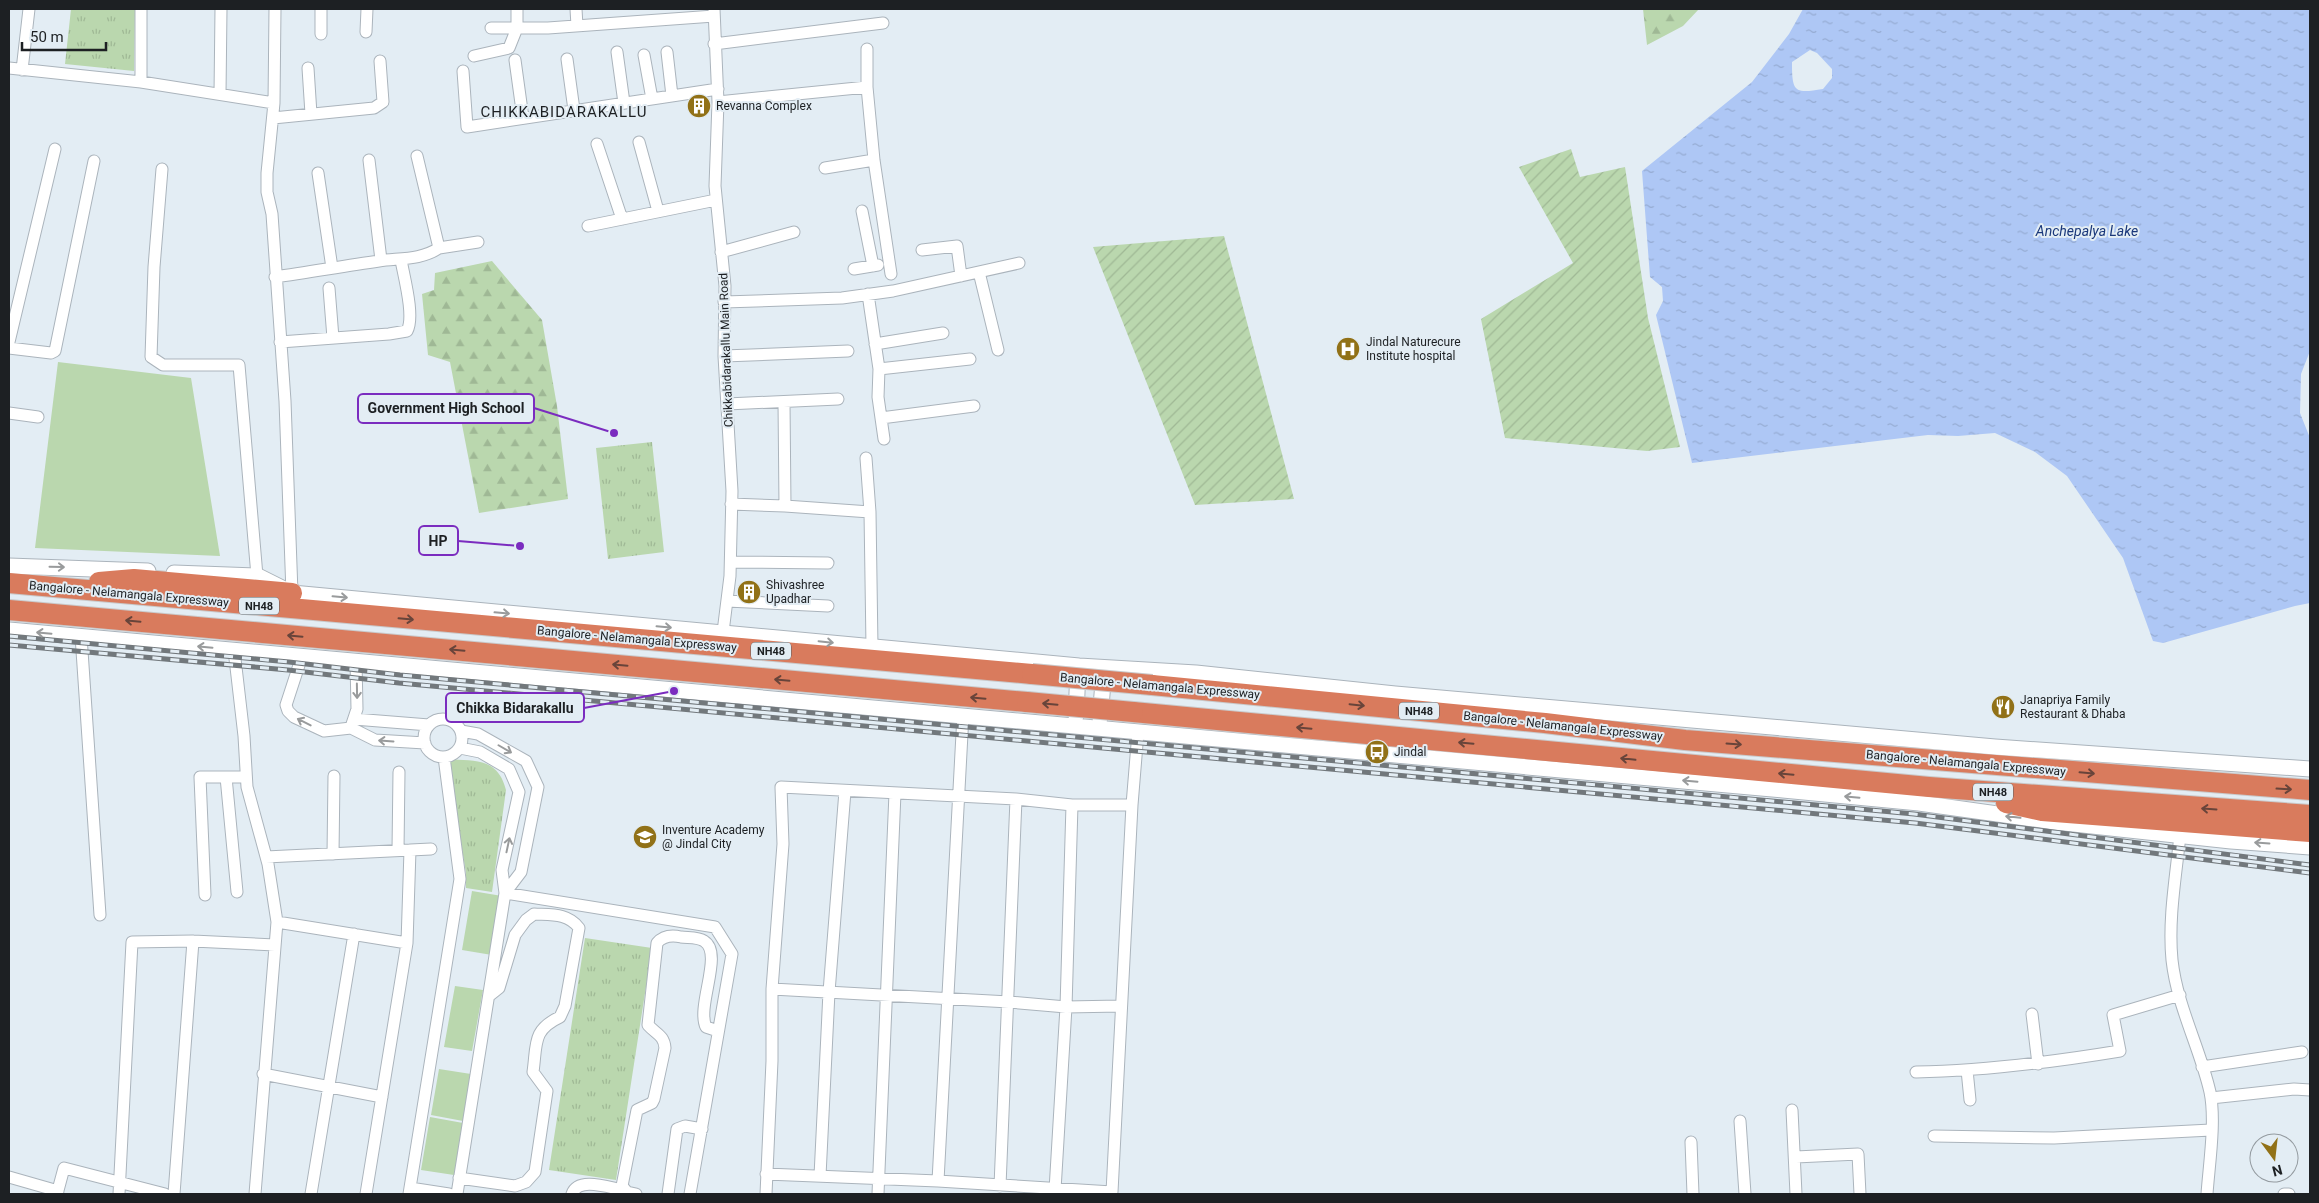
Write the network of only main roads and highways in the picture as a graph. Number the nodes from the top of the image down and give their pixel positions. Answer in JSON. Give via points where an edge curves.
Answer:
{"nodes":[{"id":1,"x":9,"y":583,"type":"edge"},
{"id":2,"x":60,"y":588,"type":"junction"},
{"id":3,"x":292,"y":593,"type":"road end"},
{"id":4,"x":9,"y":610,"type":"edge"},
{"id":5,"x":1929,"y":787,"type":"junction"},
{"id":6,"x":2310,"y":790,"type":"edge"},
{"id":7,"x":2310,"y":815,"type":"edge"},
{"id":8,"x":2310,"y":832,"type":"edge"}],
"edges":[{"from":1,"to":2,"type":"highway","name":"Bangalore - Nelamangala Expressway","number":"NH48"},
{"from":2,"to":3,"type":"highway","via":[[134,579]]},
{"from":2,"to":6,"type":"highway","name":"Bangalore - Nelamangala Expressway","number":"NH48","one_way":true,"bridge":true,"via":[[1162,686],[1545,723],[1685,740]]},
{"from":5,"to":4,"type":"highway","name":"Bangalore - Nelamangala Expressway","number":"NH48","one_way":true,"bridge":true},
{"from":7,"to":5,"type":"highway","name":"Bangalore - Nelamangala Expressway","number":"NH48","one_way":true},
{"from":5,"to":8,"type":"highway","via":[[2042,811]]}]}
